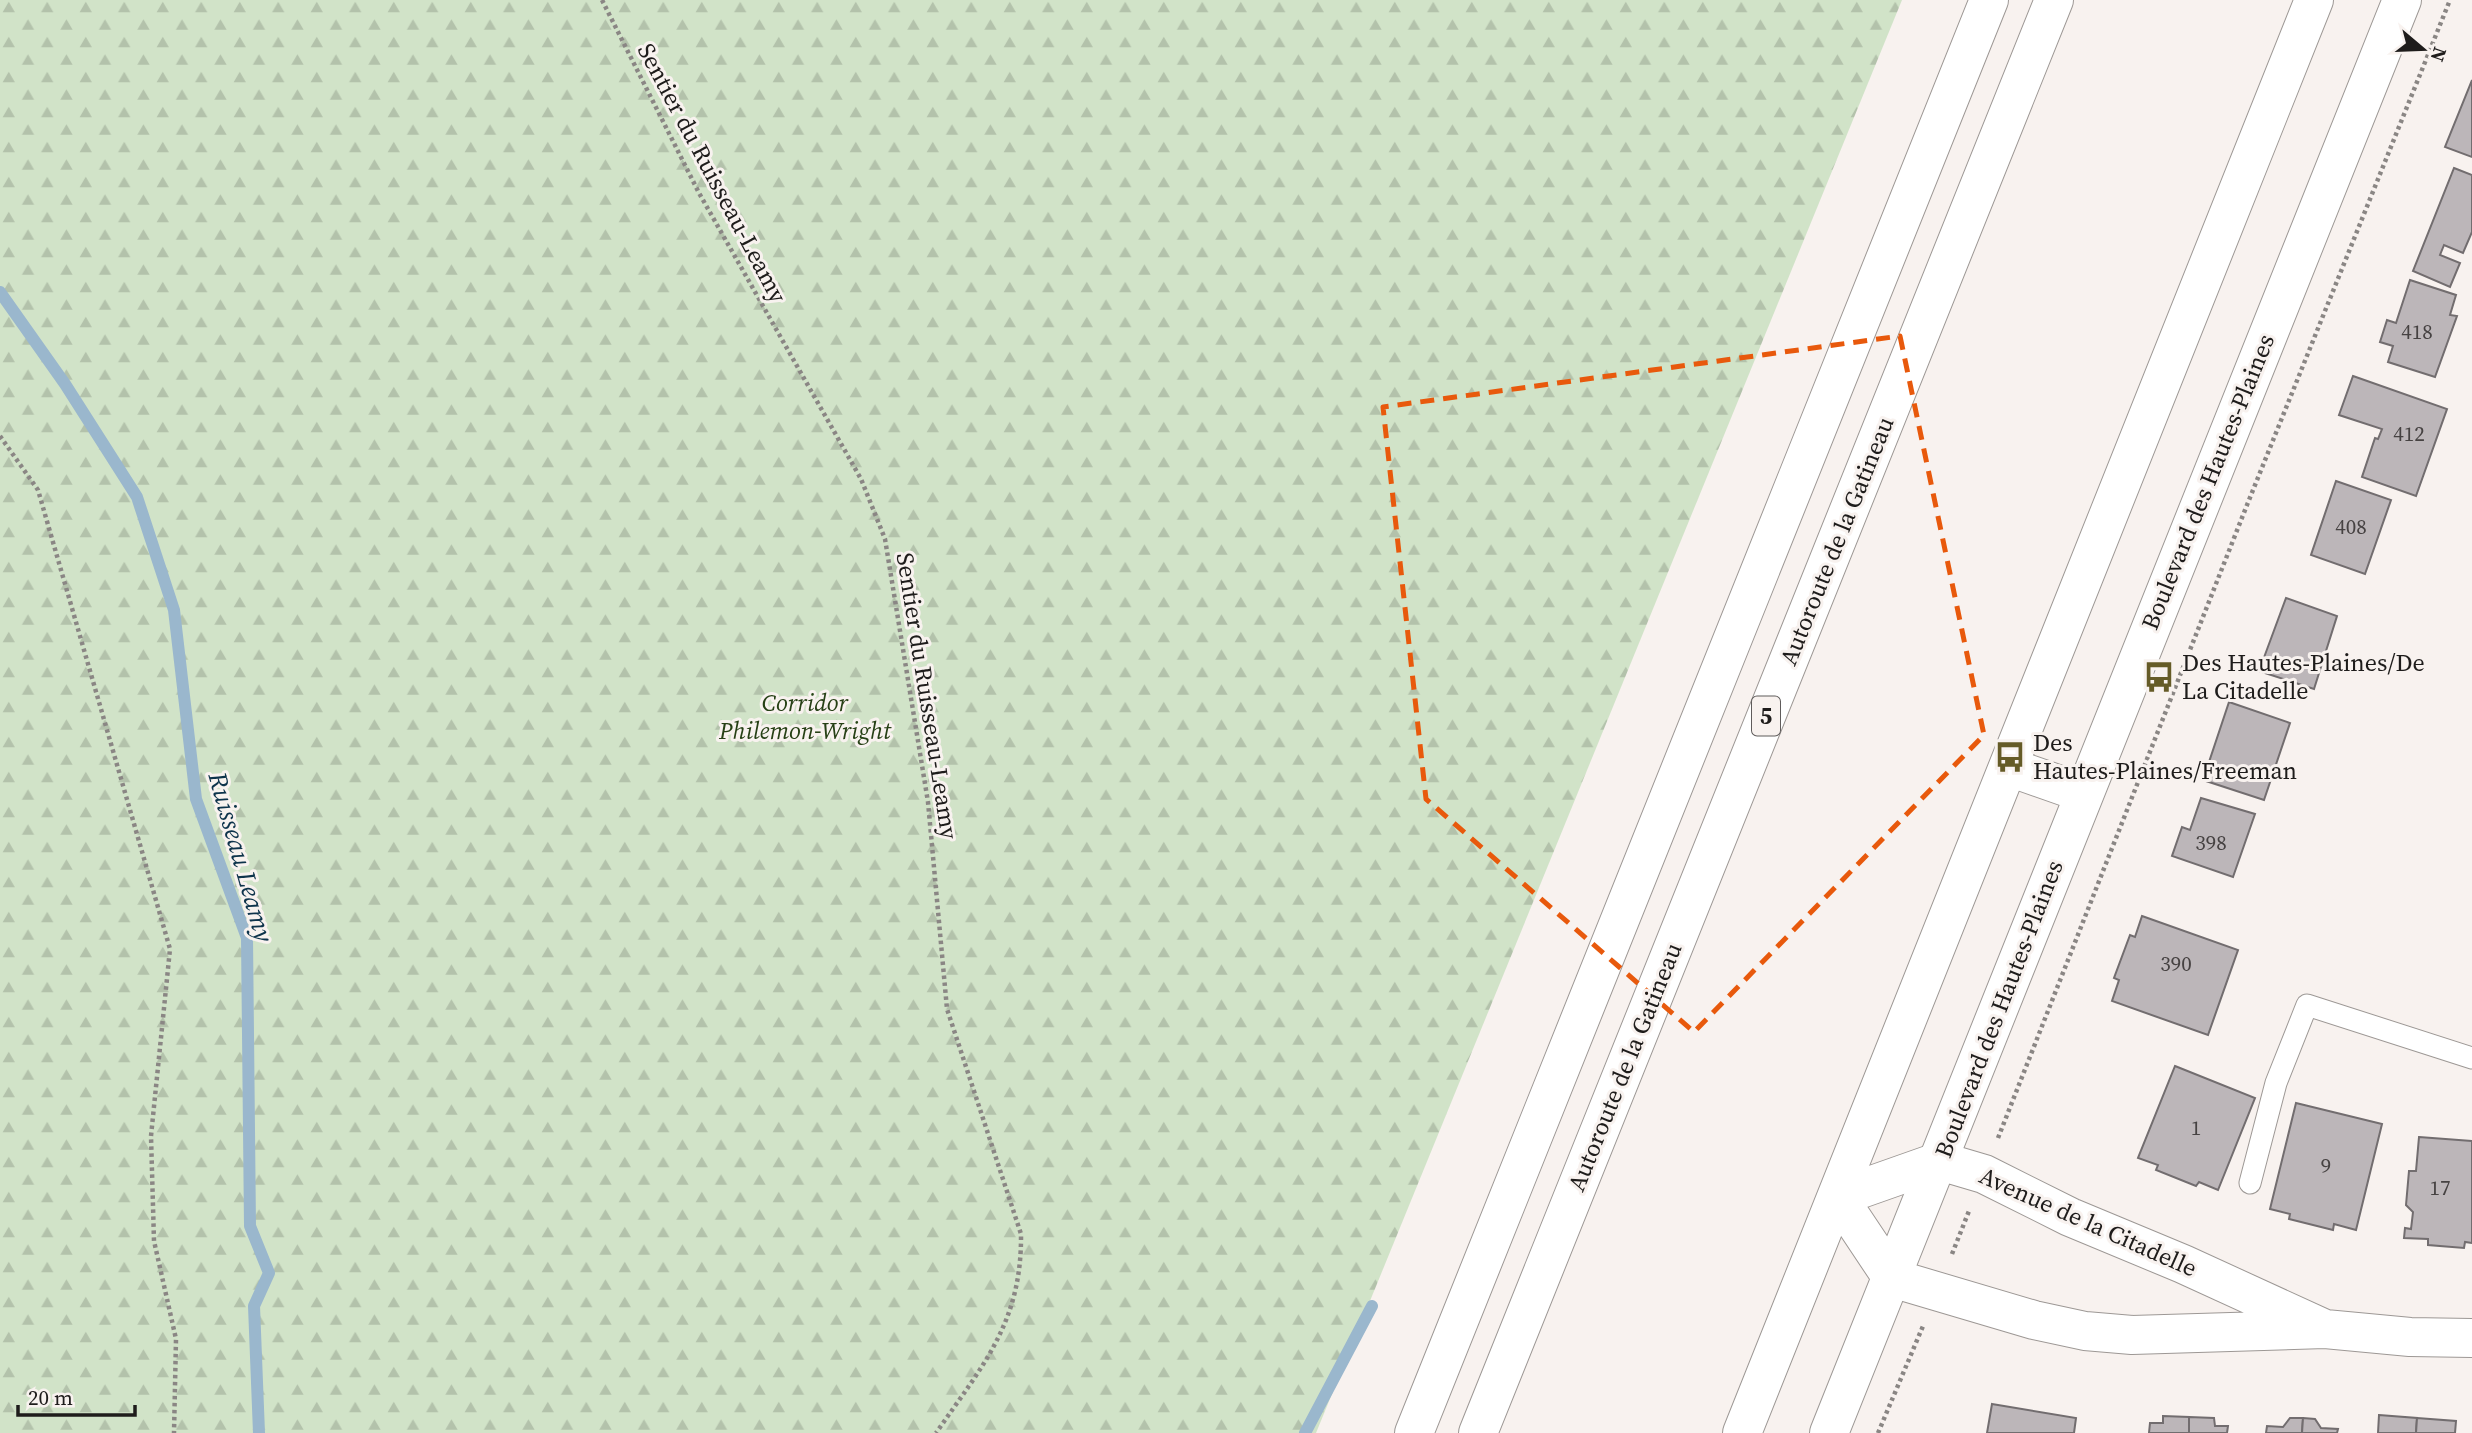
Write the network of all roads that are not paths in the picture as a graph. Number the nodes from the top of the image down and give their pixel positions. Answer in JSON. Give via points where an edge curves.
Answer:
{"nodes":[{"id":1,"x":1989,"y":0,"type":"edge"},
{"id":2,"x":2054,"y":0,"type":"edge"},
{"id":3,"x":2315,"y":0,"type":"edge"},
{"id":4,"x":2402,"y":0,"type":"edge"},
{"id":5,"x":2009,"y":767,"type":"junction"},
{"id":6,"x":2083,"y":793,"type":"junction"},
{"id":7,"x":2472,"y":1058,"type":"edge"},
{"id":8,"x":1940,"y":1161,"type":"junction"},
{"id":9,"x":2250,"y":1183,"type":"dead end"},
{"id":10,"x":1838,"y":1197,"type":"junction"},
{"id":11,"x":1892,"y":1278,"type":"junction"},
{"id":12,"x":2325,"y":1329,"type":"junction"},
{"id":13,"x":2472,"y":1338,"type":"edge"},
{"id":14,"x":1415,"y":1433,"type":"edge"},
{"id":15,"x":1478,"y":1433,"type":"edge"},
{"id":16,"x":1742,"y":1433,"type":"edge"},
{"id":17,"x":1829,"y":1433,"type":"edge"}],
"edges":[{"from":1,"to":14,"type":"main road"},
{"from":2,"to":15,"type":"main road","name":"Autoroute de la Gatineau","number":"5"},
{"from":3,"to":5,"type":"main road"},
{"from":4,"to":6,"type":"main road","name":"Boulevard des Hautes-Plaines"},
{"from":5,"to":6,"type":"main road"},
{"from":5,"to":10,"type":"main road"},
{"from":6,"to":8,"type":"main road","name":"Boulevard des Hautes-Plaines"},
{"from":7,"to":9,"type":"lane","via":[[2307,1004],[2276,1083]]},
{"from":8,"to":10,"type":"main road"},
{"from":8,"to":11,"type":"main road","name":"Boulevard des Hautes-Plaines"},
{"from":8,"to":12,"type":"main road","name":"Avenue de la Citadelle","via":[[1984,1174],[2070,1217]]},
{"from":10,"to":11,"type":"main road"},
{"from":10,"to":16,"type":"main road"},
{"from":11,"to":12,"type":"main road","name":"Avenue de la Citadelle","via":[[2085,1331],[2132,1335]]},
{"from":11,"to":17,"type":"main road","name":"Boulevard des Hautes-Plaines"},
{"from":12,"to":13,"type":"main road","name":"Avenue de la Citadelle"}]}
